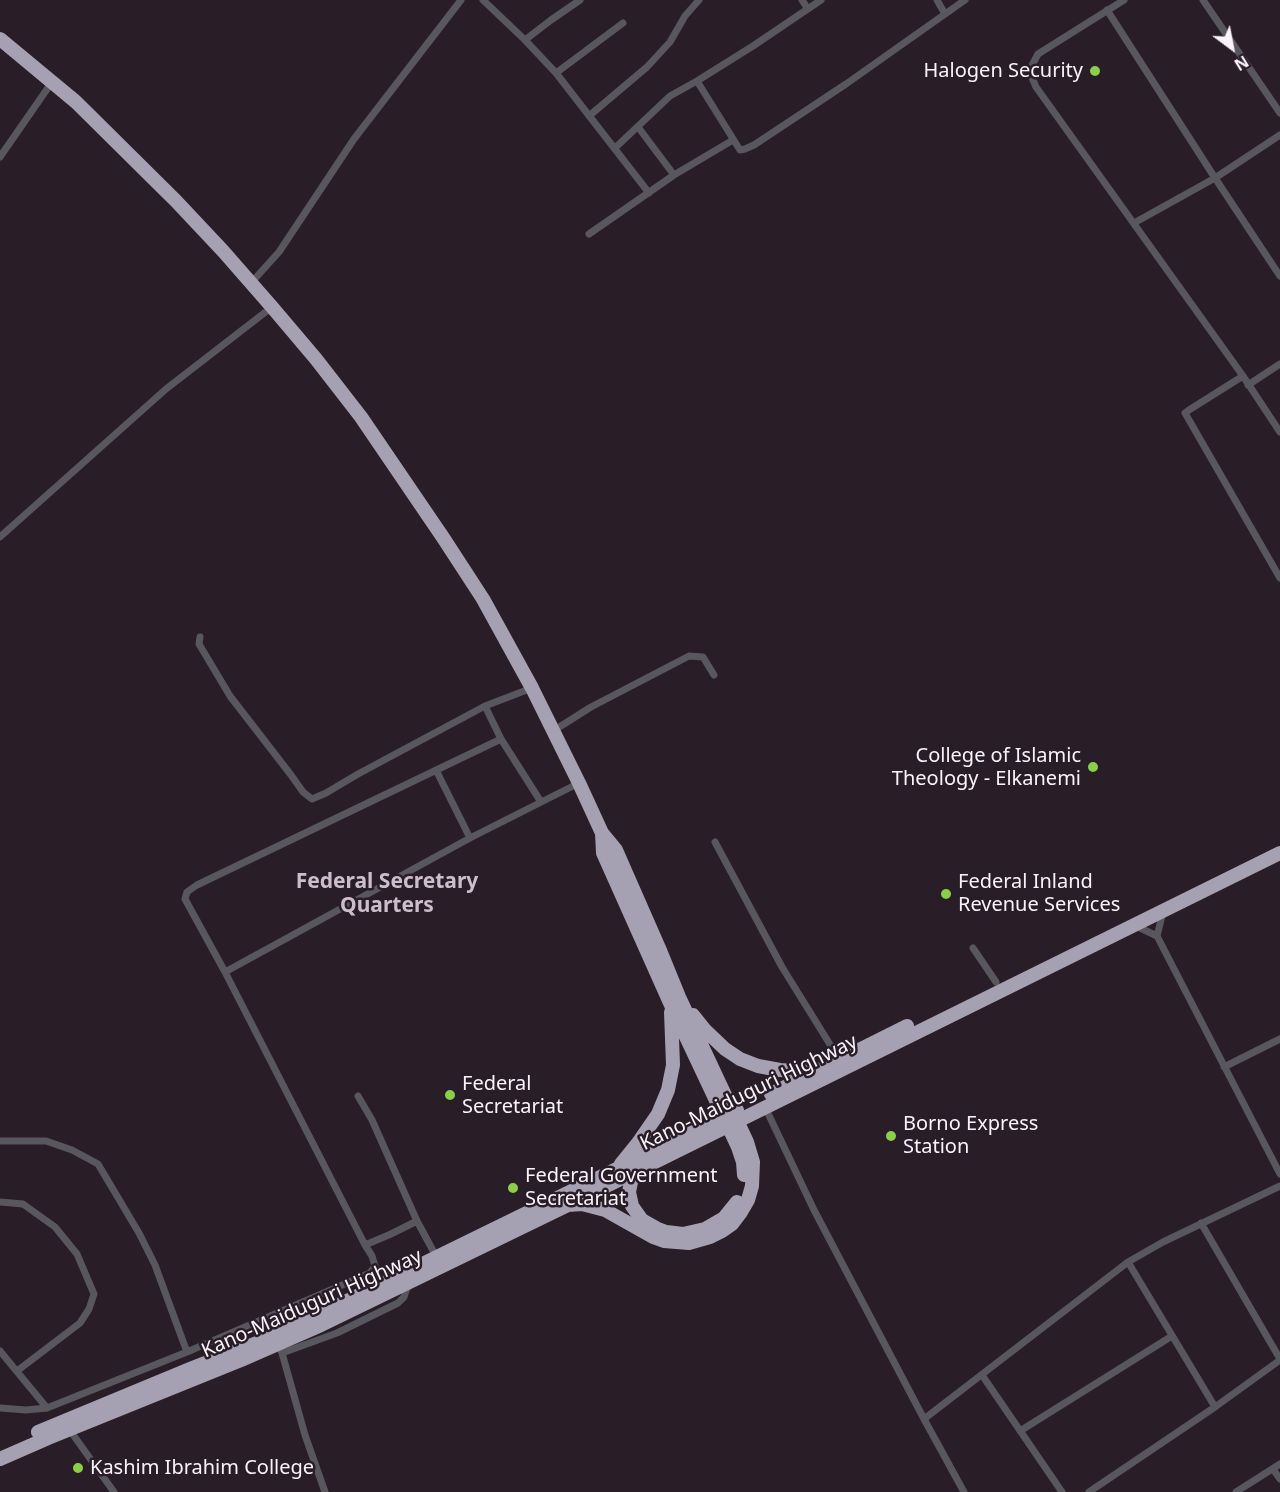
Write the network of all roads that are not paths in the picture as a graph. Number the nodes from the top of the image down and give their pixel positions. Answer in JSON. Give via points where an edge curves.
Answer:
{"nodes":[{"id":1,"x":461,"y":0,"type":"edge"},
{"id":2,"x":483,"y":0,"type":"edge"},
{"id":3,"x":580,"y":0,"type":"edge"},
{"id":4,"x":699,"y":0,"type":"edge"},
{"id":5,"x":801,"y":0,"type":"edge"},
{"id":6,"x":821,"y":0,"type":"edge"},
{"id":7,"x":937,"y":0,"type":"edge"},
{"id":8,"x":965,"y":0,"type":"edge"},
{"id":9,"x":1124,"y":0,"type":"edge"},
{"id":10,"x":1203,"y":0,"type":"edge"},
{"id":11,"x":807,"y":9,"type":"junction"},
{"id":12,"x":1107,"y":10,"type":"junction"},
{"id":13,"x":945,"y":14,"type":"junction"},
{"id":14,"x":623,"y":23,"type":"dead end"},
{"id":15,"x":0,"y":39,"type":"edge"},
{"id":16,"x":525,"y":40,"type":"junction"},
{"id":17,"x":556,"y":73,"type":"junction"},
{"id":18,"x":697,"y":81,"type":"junction"},
{"id":19,"x":52,"y":82,"type":"junction"},
{"id":20,"x":1280,"y":113,"type":"edge"},
{"id":21,"x":589,"y":116,"type":"junction"},
{"id":22,"x":638,"y":127,"type":"junction"},
{"id":23,"x":1280,"y":135,"type":"edge"},
{"id":24,"x":733,"y":140,"type":"junction"},
{"id":25,"x":615,"y":148,"type":"junction"},
{"id":26,"x":0,"y":157,"type":"edge"},
{"id":27,"x":674,"y":175,"type":"junction"},
{"id":28,"x":1215,"y":178,"type":"junction"},
{"id":29,"x":649,"y":193,"type":"junction"},
{"id":30,"x":1134,"y":223,"type":"junction"},
{"id":31,"x":589,"y":234,"type":"dead end"},
{"id":32,"x":1280,"y":276,"type":"edge"},
{"id":33,"x":251,"y":283,"type":"junction"},
{"id":34,"x":272,"y":307,"type":"junction"},
{"id":35,"x":1280,"y":364,"type":"edge"},
{"id":36,"x":1243,"y":376,"type":"junction"},
{"id":37,"x":1248,"y":385,"type":"junction"},
{"id":38,"x":1280,"y":432,"type":"edge"},
{"id":39,"x":0,"y":537,"type":"edge"},
{"id":40,"x":1280,"y":578,"type":"edge"},
{"id":41,"x":200,"y":637,"type":"dead end"},
{"id":42,"x":714,"y":675,"type":"dead end"},
{"id":43,"x":532,"y":688,"type":"junction"},
{"id":44,"x":485,"y":706,"type":"junction"},
{"id":45,"x":553,"y":731,"type":"junction"},
{"id":46,"x":501,"y":739,"type":"junction"},
{"id":47,"x":436,"y":770,"type":"junction"},
{"id":48,"x":579,"y":783,"type":"junction"},
{"id":49,"x":541,"y":802,"type":"junction"},
{"id":50,"x":470,"y":838,"type":"junction"},
{"id":51,"x":715,"y":842,"type":"dead end"},
{"id":52,"x":1280,"y":843,"type":"edge"},
{"id":53,"x":1280,"y":853,"type":"edge"},
{"id":54,"x":1163,"y":910,"type":"junction"},
{"id":55,"x":1133,"y":925,"type":"junction"},
{"id":56,"x":1157,"y":936,"type":"junction"},
{"id":57,"x":973,"y":948,"type":"dead end"},
{"id":58,"x":225,"y":972,"type":"junction"},
{"id":59,"x":996,"y":982,"type":"junction"},
{"id":60,"x":675,"y":1000,"type":"junction"},
{"id":61,"x":1280,"y":1039,"type":"edge"},
{"id":62,"x":839,"y":1059,"type":"junction"},
{"id":63,"x":1224,"y":1067,"type":"junction"},
{"id":64,"x":812,"y":1072,"type":"junction"},
{"id":65,"x":358,"y":1096,"type":"dead end"},
{"id":66,"x":765,"y":1107,"type":"junction"},
{"id":67,"x":0,"y":1142,"type":"edge"},
{"id":68,"x":742,"y":1145,"type":"junction"},
{"id":69,"x":1280,"y":1152,"type":"edge"},
{"id":70,"x":1271,"y":1157,"type":"junction"},
{"id":71,"x":617,"y":1168,"type":"junction"},
{"id":72,"x":633,"y":1172,"type":"junction"},
{"id":73,"x":1280,"y":1174,"type":"edge"},
{"id":74,"x":1280,"y":1186,"type":"edge"},
{"id":75,"x":0,"y":1202,"type":"edge"},
{"id":76,"x":568,"y":1205,"type":"junction"},
{"id":77,"x":417,"y":1221,"type":"junction"},
{"id":78,"x":1201,"y":1223,"type":"junction"},
{"id":79,"x":365,"y":1245,"type":"junction"},
{"id":80,"x":439,"y":1261,"type":"junction"},
{"id":81,"x":1128,"y":1262,"type":"junction"},
{"id":82,"x":1172,"y":1336,"type":"junction"},
{"id":83,"x":280,"y":1349,"type":"junction"},
{"id":84,"x":0,"y":1351,"type":"edge"},
{"id":85,"x":187,"y":1352,"type":"junction"},
{"id":86,"x":1280,"y":1359,"type":"edge"},
{"id":87,"x":17,"y":1371,"type":"junction"},
{"id":88,"x":982,"y":1375,"type":"junction"},
{"id":89,"x":1215,"y":1407,"type":"junction"},
{"id":90,"x":0,"y":1408,"type":"edge"},
{"id":91,"x":47,"y":1408,"type":"junction"},
{"id":92,"x":924,"y":1419,"type":"junction"},
{"id":93,"x":69,"y":1430,"type":"junction"},
{"id":94,"x":1020,"y":1431,"type":"junction"},
{"id":95,"x":0,"y":1449,"type":"edge"},
{"id":96,"x":0,"y":1459,"type":"edge"},
{"id":97,"x":1280,"y":1464,"type":"edge"},
{"id":98,"x":1273,"y":1469,"type":"junction"},
{"id":99,"x":1280,"y":1479,"type":"edge"},
{"id":100,"x":114,"y":1492,"type":"edge"},
{"id":101,"x":325,"y":1492,"type":"edge"},
{"id":102,"x":964,"y":1492,"type":"edge"},
{"id":103,"x":1062,"y":1492,"type":"edge"},
{"id":104,"x":1089,"y":1492,"type":"edge"},
{"id":105,"x":1236,"y":1492,"type":"edge"}],
"edges":[{"from":1,"to":33,"type":"street","via":[[354,139],[279,252]]},
{"from":2,"to":16,"type":"street"},
{"from":3,"to":16,"type":"street"},
{"from":4,"to":21,"type":"street","via":[[647,67]]},
{"from":5,"to":11,"type":"street"},
{"from":6,"to":11,"type":"street"},
{"from":7,"to":13,"type":"street"},
{"from":8,"to":13,"type":"street"},
{"from":9,"to":12,"type":"street"},
{"from":10,"to":20,"type":"street"},
{"from":11,"to":18,"type":"street"},
{"from":12,"to":28,"type":"street"},
{"from":12,"to":30,"type":"street","via":[[1038,54],[1029,71],[1035,87]]},
{"from":13,"to":24,"type":"street","via":[[754,145],[740,150]]},
{"from":14,"to":17,"type":"street"},
{"from":15,"to":19,"type":"highway"},
{"from":16,"to":17,"type":"street"},
{"from":17,"to":21,"type":"street"},
{"from":18,"to":22,"type":"street","via":[[670,96]]},
{"from":18,"to":24,"type":"street"},
{"from":19,"to":26,"type":"street"},
{"from":19,"to":33,"type":"highway","via":[[130,154]]},
{"from":21,"to":25,"type":"street"},
{"from":22,"to":25,"type":"street"},
{"from":22,"to":27,"type":"street"},
{"from":23,"to":28,"type":"street"},
{"from":24,"to":27,"type":"street"},
{"from":25,"to":29,"type":"street"},
{"from":27,"to":29,"type":"street"},
{"from":28,"to":30,"type":"street"},
{"from":28,"to":32,"type":"street"},
{"from":29,"to":31,"type":"street"},
{"from":30,"to":36,"type":"street"},
{"from":33,"to":34,"type":"highway"},
{"from":34,"to":39,"type":"street","via":[[166,389]]},
{"from":34,"to":43,"type":"highway","via":[[361,417],[405,481],[483,599]]},
{"from":35,"to":37,"type":"street"},
{"from":36,"to":37,"type":"street"},
{"from":36,"to":40,"type":"street","via":[[1185,413]]},
{"from":37,"to":38,"type":"street"},
{"from":41,"to":44,"type":"street","via":[[199,644],[230,696],[312,799]]},
{"from":42,"to":45,"type":"street","via":[[703,657],[689,656]]},
{"from":43,"to":44,"type":"street"},
{"from":43,"to":45,"type":"highway"},
{"from":44,"to":46,"type":"street"},
{"from":45,"to":48,"type":"highway"},
{"from":46,"to":47,"type":"street"},
{"from":46,"to":49,"type":"street"},
{"from":47,"to":50,"type":"street"},
{"from":47,"to":58,"type":"street","via":[[187,892],[185,899]]},
{"from":48,"to":49,"type":"street"},
{"from":48,"to":60,"type":"highway","via":[[602,833],[603,853]]},
{"from":49,"to":50,"type":"street"},
{"from":50,"to":58,"type":"street"},
{"from":51,"to":62,"type":"street","via":[[782,967]]},
{"from":52,"to":59,"type":"highway","name":"Kano-Maiduguri Highway"},
{"from":53,"to":54,"type":"highway","name":"Kano-Maiduguri Highway"},
{"from":54,"to":55,"type":"highway","name":"Kano-Maiduguri Highway"},
{"from":54,"to":56,"type":"street"},
{"from":55,"to":56,"type":"street"},
{"from":55,"to":66,"type":"highway","name":"Kano-Maiduguri Highway"},
{"from":56,"to":63,"type":"street"},
{"from":57,"to":59,"type":"street"},
{"from":58,"to":79,"type":"street"},
{"from":59,"to":62,"type":"highway","name":"Kano-Maiduguri Highway"},
{"from":60,"to":64,"type":"highway","via":[[740,1059],[769,1068]]},
{"from":60,"to":68,"type":"highway"},
{"from":60,"to":71,"type":"highway","via":[[673,1065],[668,1090],[658,1114]]},
{"from":61,"to":63,"type":"street"},
{"from":62,"to":64,"type":"highway","name":"Kano-Maiduguri Highway"},
{"from":63,"to":70,"type":"street"},
{"from":64,"to":71,"type":"highway","name":"Kano-Maiduguri Highway"},
{"from":65,"to":77,"type":"street"},
{"from":66,"to":72,"type":"highway","name":"Kano-Maiduguri Highway"},
{"from":66,"to":92,"type":"street","via":[[814,1210]]},
{"from":67,"to":85,"type":"street","via":[[46,1141],[98,1164],[155,1265]]},
{"from":68,"to":72,"type":"highway","via":[[744,1182],[736,1202],[715,1224],[691,1233],[666,1232],[642,1220],[629,1200]]},
{"from":68,"to":76,"type":"highway","via":[[753,1162],[748,1200],[732,1224],[710,1237],[688,1243],[664,1241],[605,1210]]},
{"from":69,"to":70,"type":"street"},
{"from":70,"to":73,"type":"street"},
{"from":71,"to":80,"type":"highway","name":"Kano-Maiduguri Highway"},
{"from":72,"to":76,"type":"highway","name":"Kano-Maiduguri Highway"},
{"from":74,"to":78,"type":"street"},
{"from":75,"to":87,"type":"street","via":[[23,1204],[55,1227],[77,1254],[94,1294],[80,1323]]},
{"from":76,"to":80,"type":"highway","name":"Kano-Maiduguri Highway"},
{"from":77,"to":79,"type":"street"},
{"from":77,"to":80,"type":"street"},
{"from":78,"to":81,"type":"street"},
{"from":78,"to":86,"type":"street"},
{"from":79,"to":85,"type":"street","via":[[375,1266],[370,1273]]},
{"from":80,"to":83,"type":"highway","name":"Kano-Maiduguri Highway","via":[[408,1282]]},
{"from":80,"to":95,"type":"highway","name":"Kano-Maiduguri Highway","via":[[262,1341]]},
{"from":81,"to":82,"type":"street"},
{"from":81,"to":88,"type":"street"},
{"from":82,"to":89,"type":"street"},
{"from":82,"to":94,"type":"street"},
{"from":83,"to":93,"type":"highway","name":"Kano-Maiduguri Highway"},
{"from":83,"to":101,"type":"street"},
{"from":84,"to":87,"type":"street"},
{"from":85,"to":91,"type":"street"},
{"from":86,"to":89,"type":"street"},
{"from":87,"to":91,"type":"street"},
{"from":88,"to":92,"type":"street"},
{"from":88,"to":94,"type":"street"},
{"from":89,"to":104,"type":"street"},
{"from":90,"to":91,"type":"street"},
{"from":92,"to":102,"type":"street"},
{"from":93,"to":96,"type":"highway","name":"Kano-Maiduguri Highway"},
{"from":93,"to":100,"type":"street"},
{"from":94,"to":103,"type":"street"},
{"from":97,"to":98,"type":"street"},
{"from":98,"to":99,"type":"street"},
{"from":98,"to":105,"type":"street"}]}
